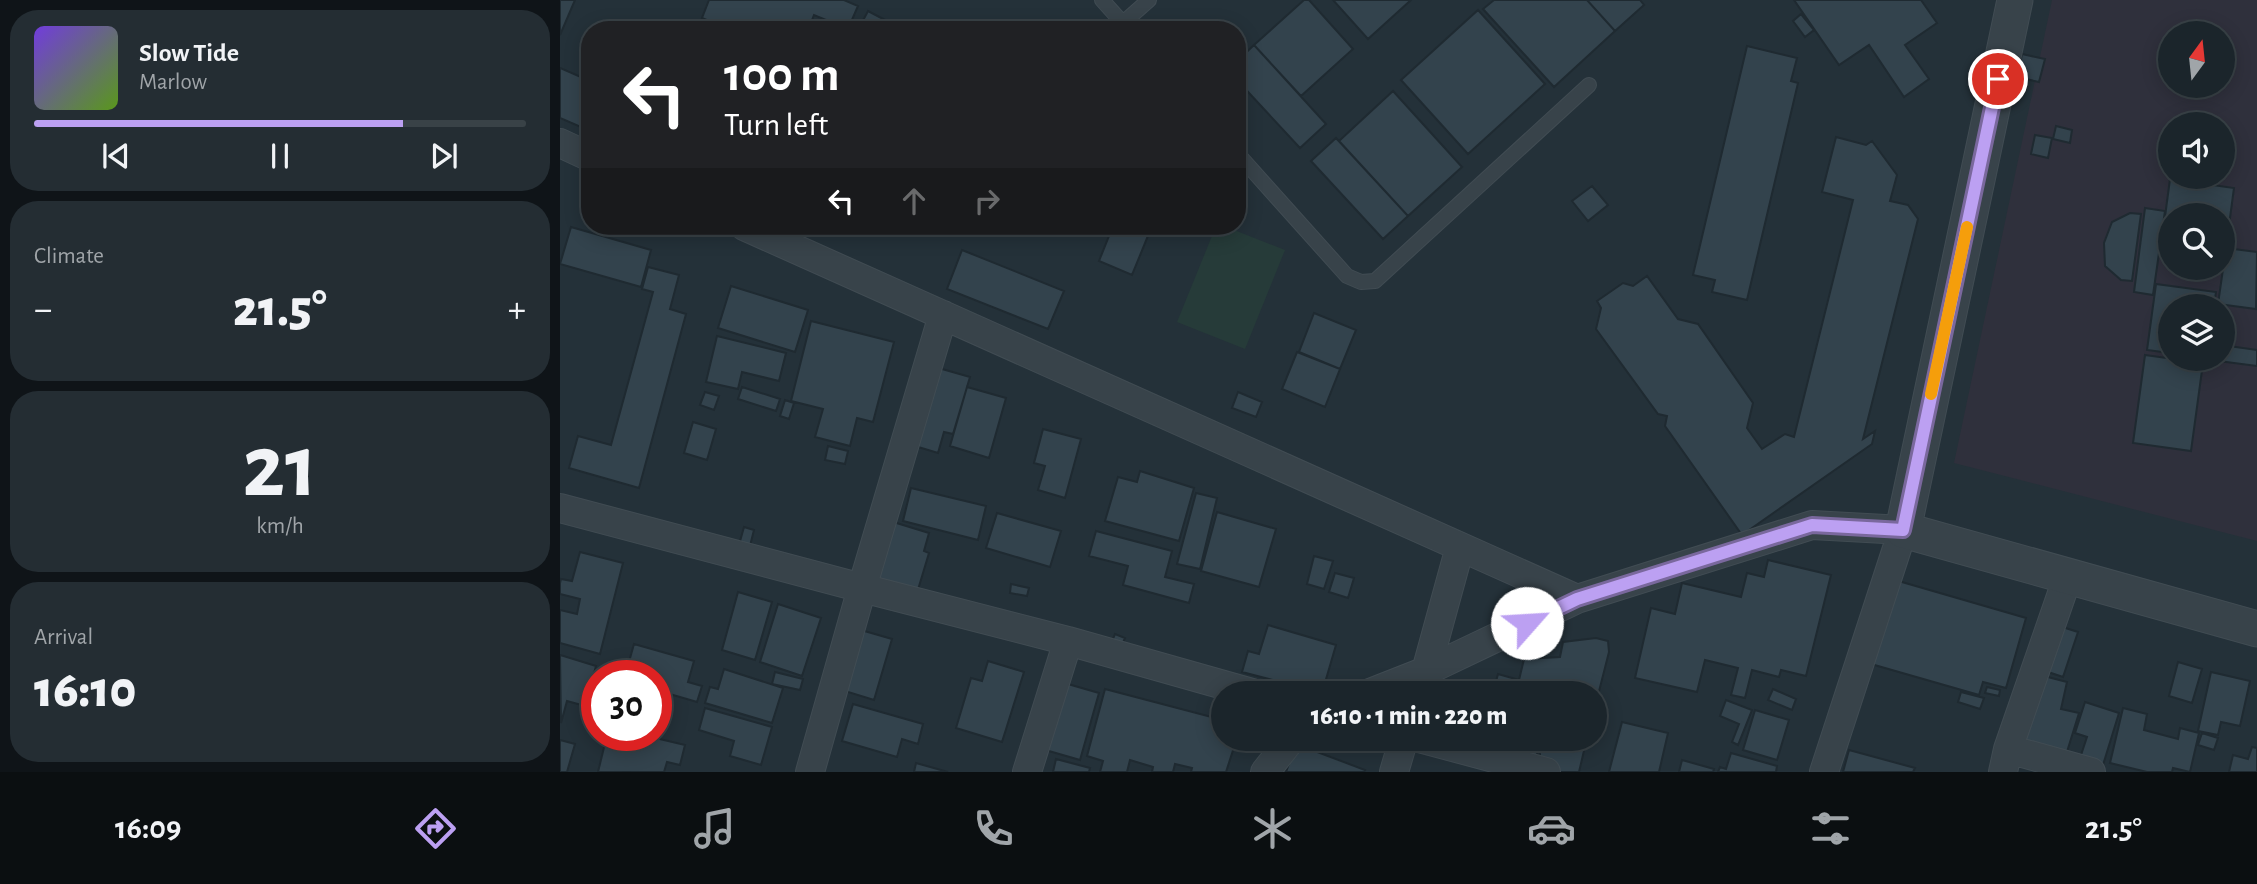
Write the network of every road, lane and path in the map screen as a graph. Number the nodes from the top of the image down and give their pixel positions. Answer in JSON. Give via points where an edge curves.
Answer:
{"nodes":[{"id":1,"x":1102,"y":0,"type":"edge"},
{"id":2,"x":1149,"y":0,"type":"edge"},
{"id":3,"x":2015,"y":0,"type":"edge"},
{"id":4,"x":1121,"y":21,"type":"edge"},
{"id":5,"x":1130,"y":21,"type":"edge"},
{"id":6,"x":1590,"y":85,"type":"dead end"},
{"id":7,"x":560,"y":143,"type":"edge"},
{"id":8,"x":581,"y":153,"type":"edge"},
{"id":9,"x":1246,"y":163,"type":"edge"},
{"id":10,"x":764,"y":235,"type":"edge"},
{"id":11,"x":943,"y":315,"type":"junction"},
{"id":12,"x":560,"y":508,"type":"edge"},
{"id":13,"x":1903,"y":530,"type":"junction"},
{"id":14,"x":1460,"y":547,"type":"junction"},
{"id":15,"x":2068,"y":576,"type":"junction"},
{"id":16,"x":862,"y":588,"type":"junction"},
{"id":17,"x":1577,"y":599,"type":"junction"},
{"id":18,"x":2257,"y":629,"type":"edge"},
{"id":19,"x":1068,"y":641,"type":"junction"},
{"id":20,"x":1211,"y":681,"type":"edge"},
{"id":21,"x":1422,"y":681,"type":"edge"},
{"id":22,"x":1424,"y":681,"type":"edge"},
{"id":23,"x":1282,"y":751,"type":"edge"},
{"id":24,"x":1400,"y":751,"type":"edge"},
{"id":25,"x":1468,"y":751,"type":"edge"},
{"id":26,"x":2006,"y":761,"type":"edge"},
{"id":27,"x":810,"y":772,"type":"edge"},
{"id":28,"x":1027,"y":772,"type":"edge"},
{"id":29,"x":1265,"y":772,"type":"edge"},
{"id":30,"x":1394,"y":772,"type":"edge"},
{"id":31,"x":1546,"y":772,"type":"edge"},
{"id":32,"x":1824,"y":772,"type":"edge"},
{"id":33,"x":2091,"y":772,"type":"edge"}],
"edges":[{"from":1,"to":4,"type":"lane"},
{"from":2,"to":5,"type":"lane"},
{"from":3,"to":13,"type":"street"},
{"from":6,"to":9,"type":"lane","via":[[1375,281],[1347,276]]},
{"from":7,"to":8,"type":"street"},
{"from":10,"to":11,"type":"street"},
{"from":11,"to":14,"type":"street"},
{"from":11,"to":16,"type":"street"},
{"from":12,"to":16,"type":"street"},
{"from":13,"to":15,"type":"street"},
{"from":13,"to":17,"type":"street","via":[[1812,525]]},
{"from":13,"to":32,"type":"street"},
{"from":14,"to":17,"type":"street"},
{"from":14,"to":21,"type":"street"},
{"from":15,"to":18,"type":"street"},
{"from":15,"to":26,"type":"street"},
{"from":16,"to":19,"type":"street"},
{"from":16,"to":27,"type":"street"},
{"from":17,"to":22,"type":"street"},
{"from":19,"to":20,"type":"street"},
{"from":19,"to":28,"type":"street"},
{"from":23,"to":29,"type":"street"},
{"from":24,"to":30,"type":"street"},
{"from":25,"to":31,"type":"street"},
{"from":26,"to":33,"type":"street"}]}
